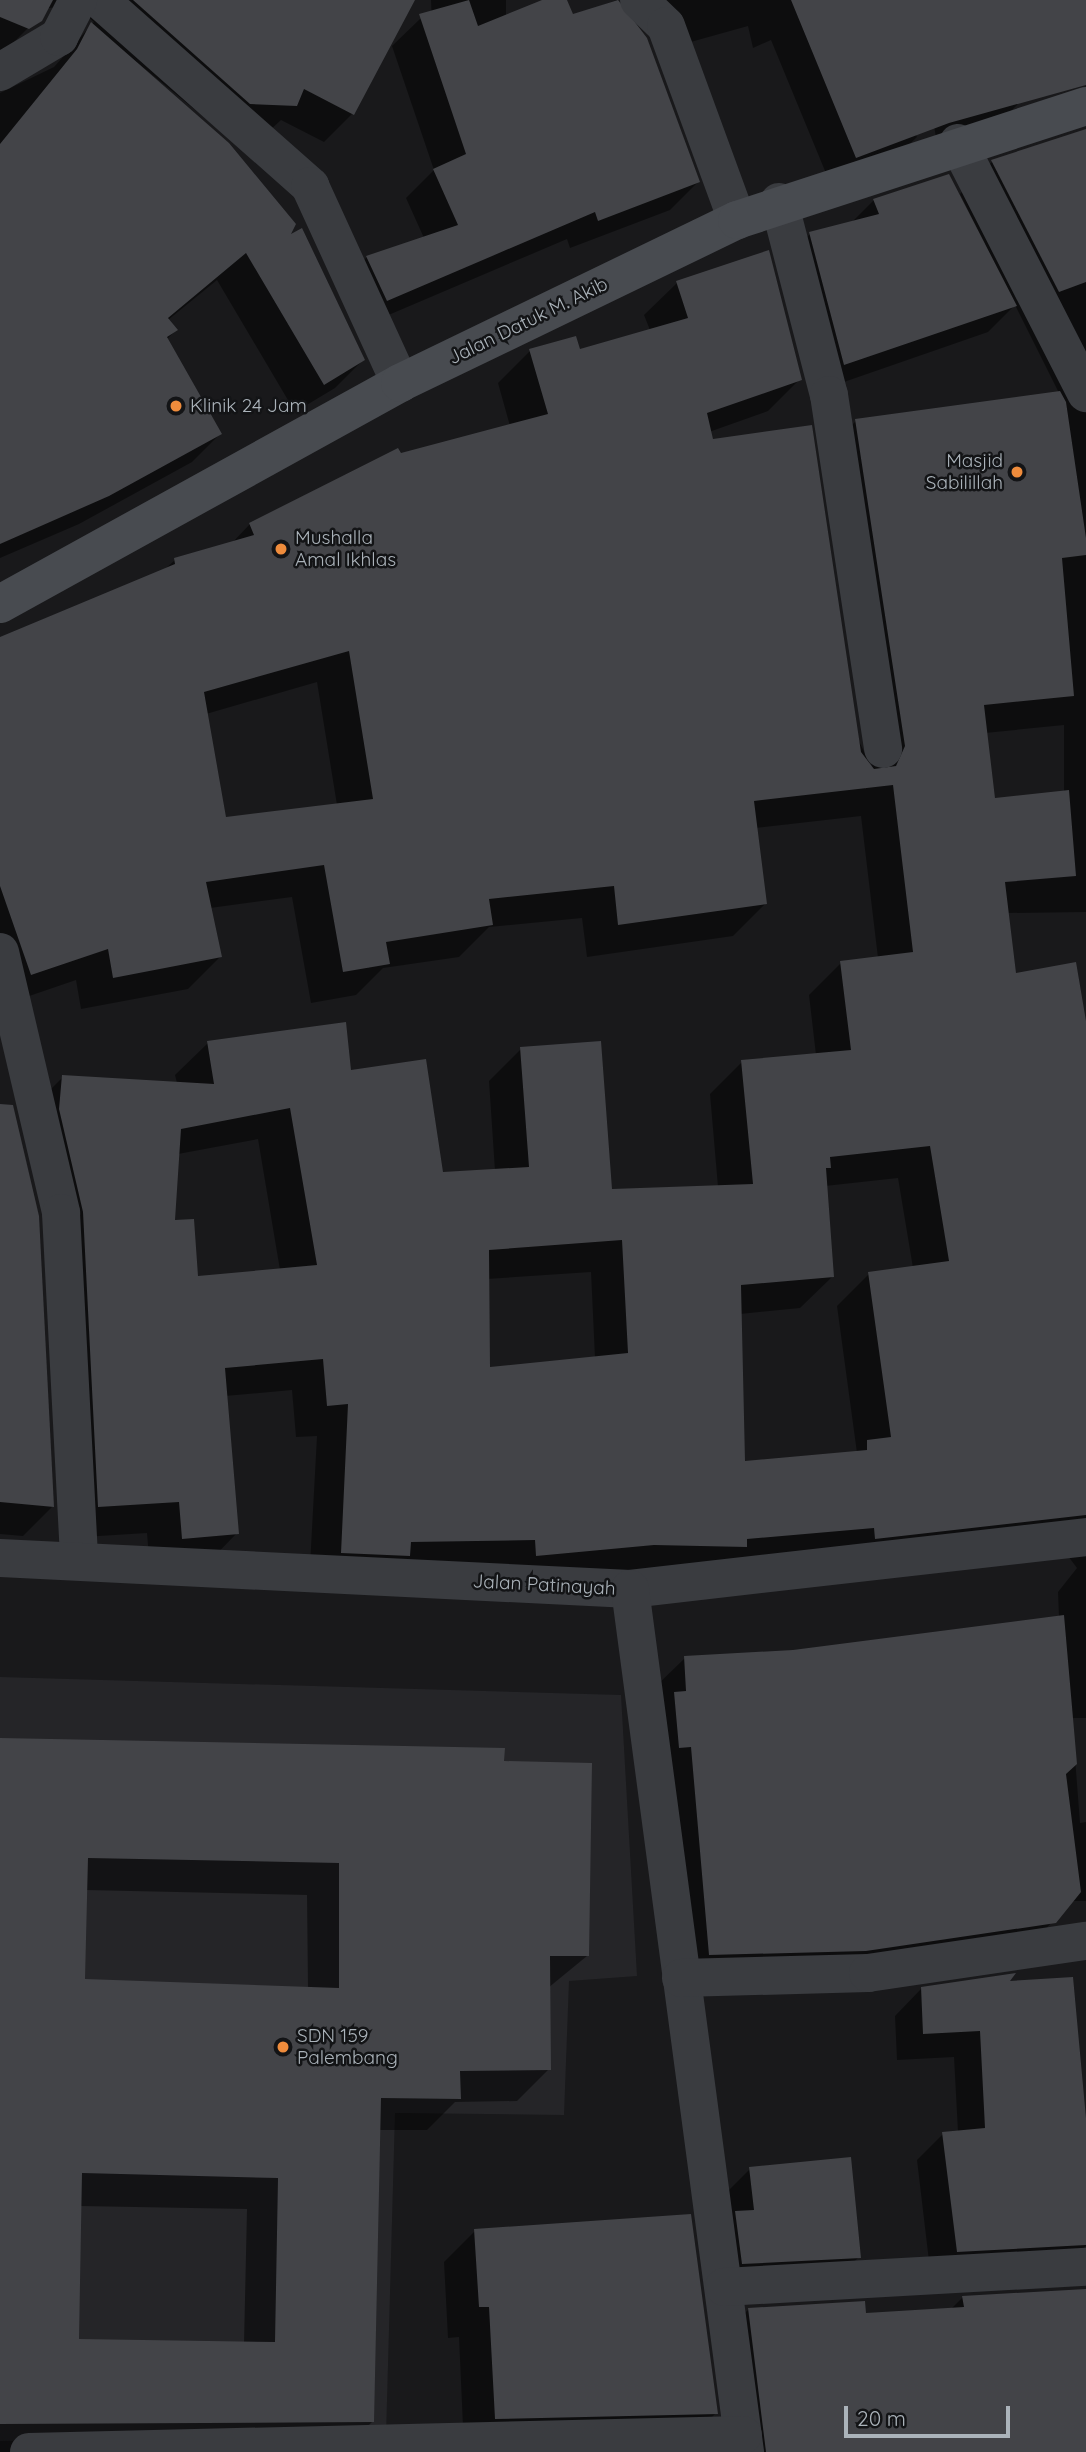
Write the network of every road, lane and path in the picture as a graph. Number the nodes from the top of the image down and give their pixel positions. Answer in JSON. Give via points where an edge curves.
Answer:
{"nodes":[{"id":1,"x":78,"y":0,"type":"edge"},
{"id":2,"x":100,"y":0,"type":"edge"},
{"id":3,"x":639,"y":0,"type":"edge"},
{"id":4,"x":0,"y":72,"type":"edge"},
{"id":5,"x":1086,"y":106,"type":"edge"},
{"id":6,"x":958,"y":143,"type":"junction"},
{"id":7,"x":779,"y":202,"type":"junction"},
{"id":8,"x":737,"y":220,"type":"junction"},
{"id":9,"x":400,"y":383,"type":"junction"},
{"id":10,"x":1086,"y":393,"type":"edge"},
{"id":11,"x":0,"y":604,"type":"edge"},
{"id":12,"x":883,"y":749,"type":"dead end"},
{"id":13,"x":0,"y":952,"type":"edge"},
{"id":14,"x":1086,"y":1537,"type":"edge"},
{"id":15,"x":0,"y":1558,"type":"edge"},
{"id":16,"x":79,"y":1559,"type":"junction"},
{"id":17,"x":630,"y":1589,"type":"junction"},
{"id":18,"x":1086,"y":1941,"type":"edge"},
{"id":19,"x":681,"y":1978,"type":"junction"},
{"id":20,"x":1086,"y":2267,"type":"edge"},
{"id":21,"x":724,"y":2287,"type":"junction"},
{"id":22,"x":744,"y":2444,"type":"edge"},
{"id":23,"x":29,"y":2452,"type":"edge"}],
"edges":[{"from":1,"to":4,"type":"street","via":[[59,37]]},
{"from":2,"to":9,"type":"street","via":[[310,186]]},
{"from":3,"to":8,"type":"street","via":[[666,26]]},
{"from":5,"to":6,"type":"street","name":"Jalan Datuk M. Akib"},
{"from":6,"to":7,"type":"street","name":"Jalan Datuk M. Akib"},
{"from":6,"to":10,"type":"street"},
{"from":7,"to":8,"type":"street","name":"Jalan Datuk M. Akib"},
{"from":7,"to":12,"type":"street","via":[[829,395]]},
{"from":8,"to":9,"type":"street","name":"Jalan Datuk M. Akib"},
{"from":9,"to":11,"type":"street","name":"Jalan Datuk M. Akib","via":[[78,566]]},
{"from":13,"to":16,"type":"street","via":[[61,1213]]},
{"from":14,"to":17,"type":"street","name":"Jalan Patinayah"},
{"from":15,"to":16,"type":"street","name":"Jalan Patinayah"},
{"from":16,"to":17,"type":"street","name":"Jalan Patinayah"},
{"from":17,"to":19,"type":"street"},
{"from":18,"to":19,"type":"street","via":[[869,1973]]},
{"from":19,"to":21,"type":"street"},
{"from":20,"to":21,"type":"street"},
{"from":21,"to":22,"type":"street"},
{"from":22,"to":23,"type":"street"}]}
